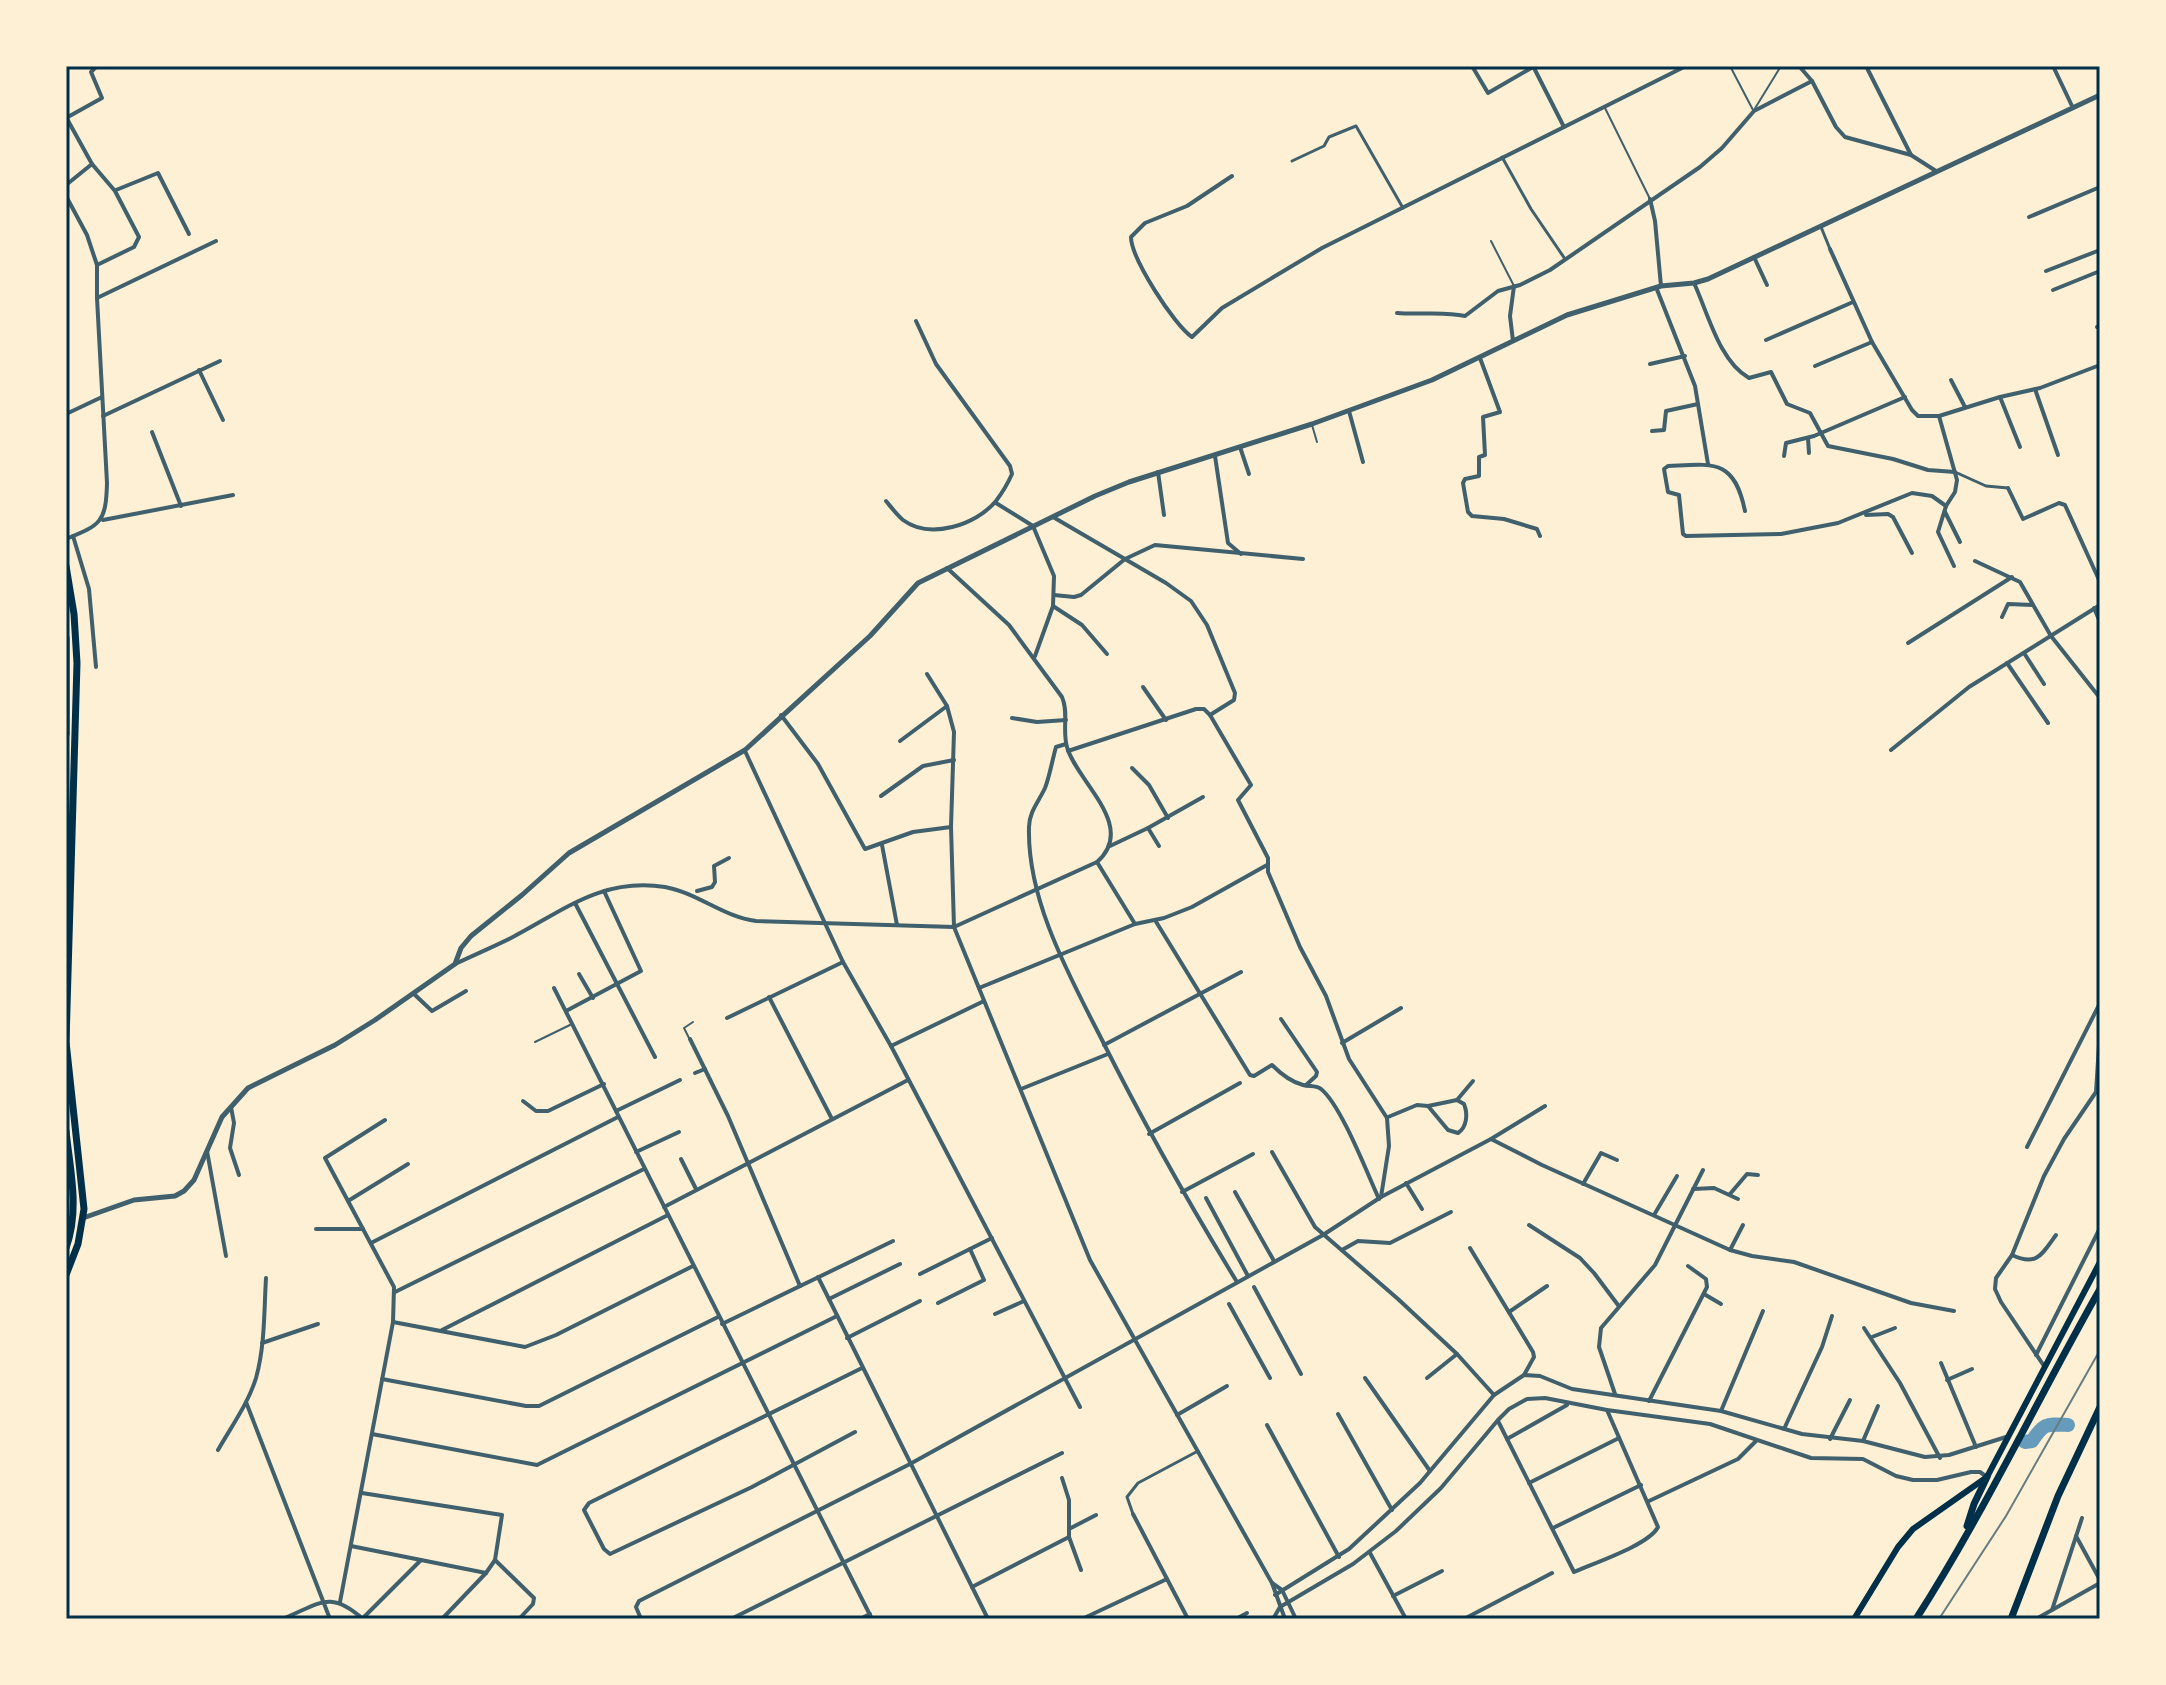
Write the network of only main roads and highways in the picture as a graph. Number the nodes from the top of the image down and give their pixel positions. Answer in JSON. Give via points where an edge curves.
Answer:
{"nodes":[{"id":1,"x":66,"y":566,"type":"edge"},
{"id":2,"x":66,"y":638,"type":"edge"},
{"id":3,"x":66,"y":734,"type":"edge"},
{"id":4,"x":68,"y":920,"type":"edge"},
{"id":5,"x":66,"y":1131,"type":"edge"},
{"id":6,"x":66,"y":1248,"type":"edge"},
{"id":7,"x":2100,"y":1262,"type":"edge"},
{"id":8,"x":66,"y":1275,"type":"edge"},
{"id":9,"x":2100,"y":1289,"type":"edge"},
{"id":10,"x":2100,"y":1407,"type":"edge"},
{"id":11,"x":1987,"y":1477,"type":"junction"},
{"id":12,"x":1964,"y":1536,"type":"junction"},
{"id":13,"x":1854,"y":1619,"type":"edge"},
{"id":14,"x":1916,"y":1619,"type":"edge"},
{"id":15,"x":2011,"y":1619,"type":"edge"}],
"edges":[{"from":1,"to":4,"type":"highway","via":[[77,663]]},
{"from":2,"to":3,"type":"highway"},
{"from":4,"to":8,"type":"highway","via":[[66,1042],[84,1202]]},
{"from":5,"to":6,"type":"highway","via":[[74,1204]]},
{"from":7,"to":11,"type":"main road"},
{"from":9,"to":12,"type":"highway"},
{"from":10,"to":15,"type":"highway","via":[[2058,1496]]},
{"from":11,"to":12,"type":"highway"},
{"from":11,"to":13,"type":"main road","via":[[1913,1529]]},
{"from":12,"to":14,"type":"highway"}]}
